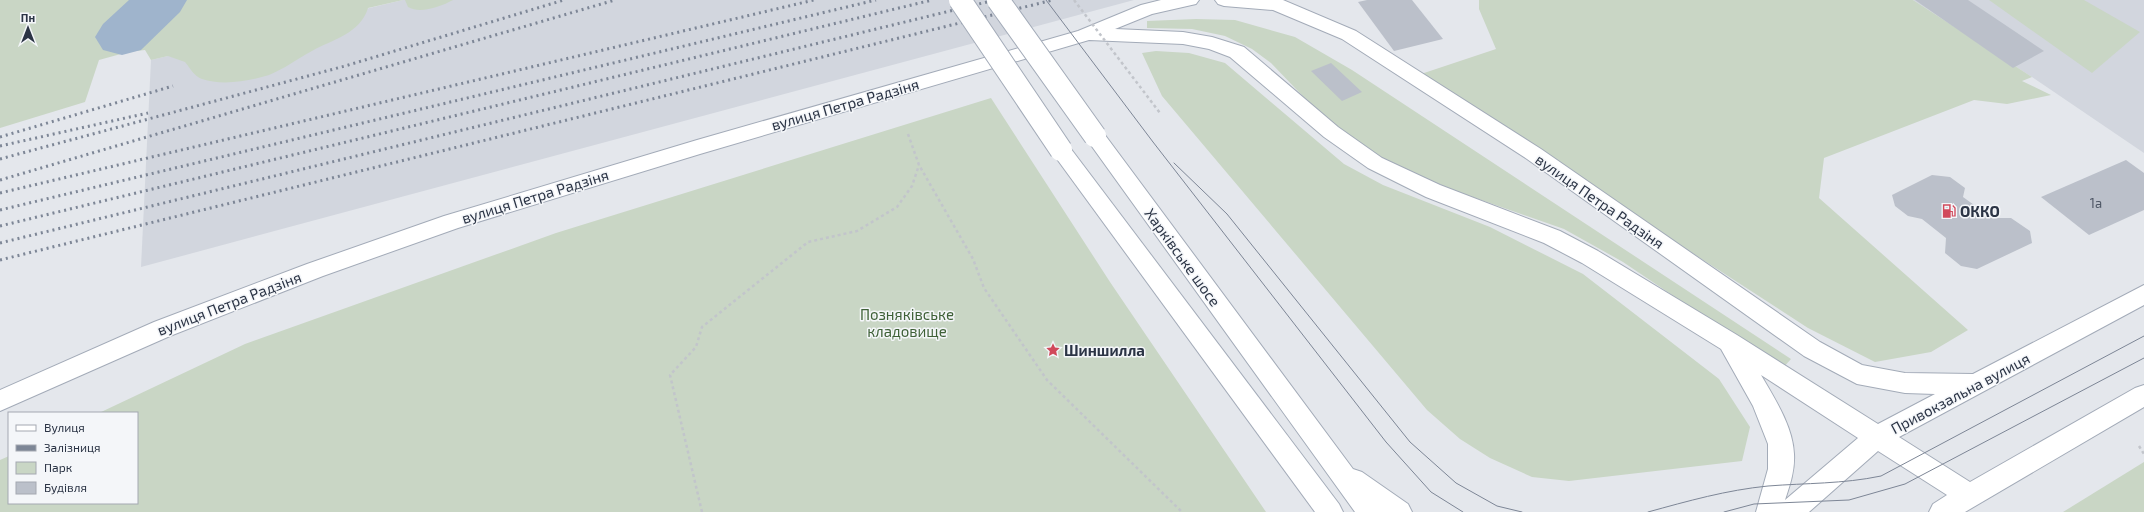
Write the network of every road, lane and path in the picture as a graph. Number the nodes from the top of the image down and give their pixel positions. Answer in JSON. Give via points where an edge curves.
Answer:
{"nodes":[{"id":1,"x":960,"y":0,"type":"edge"},
{"id":2,"x":998,"y":0,"type":"edge"},
{"id":3,"x":1074,"y":0,"type":"edge"},
{"id":4,"x":1190,"y":0,"type":"edge"},
{"id":5,"x":1224,"y":0,"type":"edge"},
{"id":6,"x":1085,"y":35,"type":"junction"},
{"id":7,"x":1160,"y":114,"type":"dead end"},
{"id":8,"x":908,"y":134,"type":"dead end"},
{"id":9,"x":919,"y":165,"type":"junction"},
{"id":10,"x":2144,"y":294,"type":"edge"},
{"id":11,"x":1729,"y":342,"type":"junction"},
{"id":12,"x":1978,"y":384,"type":"junction"},
{"id":13,"x":2144,"y":395,"type":"edge"},
{"id":14,"x":0,"y":401,"type":"edge"},
{"id":15,"x":1878,"y":436,"type":"junction"},
{"id":16,"x":2139,"y":446,"type":"dead end"},
{"id":17,"x":2144,"y":454,"type":"edge"},
{"id":18,"x":1336,"y":468,"type":"junction"},
{"id":19,"x":1970,"y":496,"type":"junction"},
{"id":20,"x":702,"y":512,"type":"edge"},
{"id":21,"x":1182,"y":512,"type":"edge"},
{"id":22,"x":1330,"y":512,"type":"edge"},
{"id":23,"x":1370,"y":512,"type":"edge"},
{"id":24,"x":1399,"y":512,"type":"edge"},
{"id":25,"x":1769,"y":512,"type":"edge"},
{"id":26,"x":1790,"y":512,"type":"edge"},
{"id":27,"x":1942,"y":512,"type":"edge"}],
"edges":[{"from":1,"to":22,"type":"main road","bridge":true,"via":[[1061,150]]},
{"from":2,"to":18,"type":"main road","name":"Харківське шосе","bridge":true},
{"from":3,"to":7,"type":"path","bridge":true},
{"from":4,"to":6,"type":"main road","name":"вулиця Петра Радзіня","via":[[1147,9]]},
{"from":5,"to":12,"type":"main road","name":"вулиця Петра Радзіня","via":[[1276,4],[1350,35],[1534,154],[1812,349],[1857,374],[1905,383]]},
{"from":6,"to":11,"type":"main road","name":"вулиця Петра Радзіня","via":[[1183,38],[1212,43],[1237,52],[1331,132],[1375,163],[1433,191],[1552,237],[1590,257]]},
{"from":6,"to":14,"type":"main road","name":"вулиця Петра Радзіня","via":[[697,147],[452,222],[315,270],[169,326]]},
{"from":8,"to":9,"type":"path"},
{"from":9,"to":20,"type":"path","via":[[912,186],[897,207],[857,231],[808,242],[702,327],[696,348],[670,375]]},
{"from":9,"to":21,"type":"path","via":[[973,259],[984,288],[1047,380]]},
{"from":10,"to":12,"type":"main road","name":"Привокзальна вулиця"},
{"from":11,"to":15,"type":"main road","name":"вулиця Петра Радзіня"},
{"from":11,"to":25,"type":"main road","name":"вулиця Петра Радзіня","via":[[1765,405],[1783,454]]},
{"from":12,"to":15,"type":"main road","name":"Привокзальна вулиця"},
{"from":13,"to":19,"type":"main road"},
{"from":15,"to":19,"type":"main road","name":"вулиця Петра Радзіня"},
{"from":15,"to":26,"type":"main road","name":"Привокзальна вулиця"},
{"from":16,"to":17,"type":"path"},
{"from":18,"to":23,"type":"main road","name":"Харківське шосе"},
{"from":18,"to":24,"type":"main road"},
{"from":19,"to":27,"type":"main road"}]}
